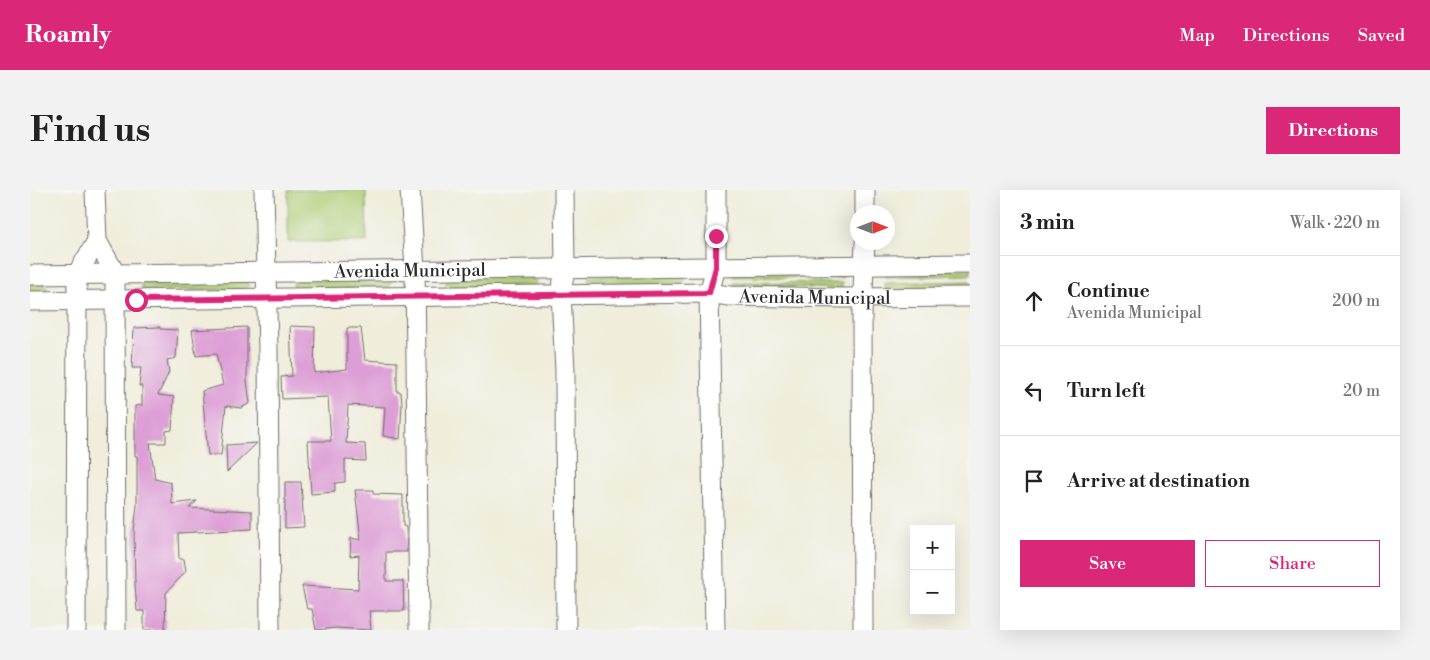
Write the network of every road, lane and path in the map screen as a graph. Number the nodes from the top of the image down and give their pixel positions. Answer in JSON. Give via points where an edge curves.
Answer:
{"nodes":[{"id":1,"x":96,"y":190,"type":"edge"},
{"id":2,"x":264,"y":190,"type":"edge"},
{"id":3,"x":410,"y":190,"type":"edge"},
{"id":4,"x":564,"y":190,"type":"edge"},
{"id":5,"x":716,"y":190,"type":"edge"},
{"id":6,"x":866,"y":190,"type":"edge"},
{"id":7,"x":865,"y":205,"type":"edge"},
{"id":8,"x":97,"y":240,"type":"junction"},
{"id":9,"x":865,"y":250,"type":"edge"},
{"id":10,"x":970,"y":264,"type":"edge"},
{"id":11,"x":865,"y":266,"type":"junction"},
{"id":12,"x":716,"y":267,"type":"junction"},
{"id":13,"x":565,"y":268,"type":"junction"},
{"id":14,"x":415,"y":270,"type":"junction"},
{"id":15,"x":266,"y":272,"type":"junction"},
{"id":16,"x":115,"y":273,"type":"junction"},
{"id":17,"x":30,"y":274,"type":"edge"},
{"id":18,"x":77,"y":274,"type":"junction"},
{"id":19,"x":709,"y":293,"type":"junction"},
{"id":20,"x":561,"y":294,"type":"junction"},
{"id":21,"x":415,"y":296,"type":"junction"},
{"id":22,"x":970,"y":297,"type":"edge"},
{"id":23,"x":864,"y":298,"type":"junction"},
{"id":24,"x":265,"y":299,"type":"junction"},
{"id":25,"x":115,"y":300,"type":"junction"},
{"id":26,"x":30,"y":301,"type":"edge"},
{"id":27,"x":76,"y":301,"type":"junction"},
{"id":28,"x":76,"y":630,"type":"edge"},
{"id":29,"x":116,"y":630,"type":"edge"},
{"id":30,"x":270,"y":630,"type":"edge"},
{"id":31,"x":419,"y":630,"type":"edge"},
{"id":32,"x":566,"y":630,"type":"edge"},
{"id":33,"x":715,"y":630,"type":"edge"},
{"id":34,"x":864,"y":630,"type":"edge"}],
"edges":[{"from":1,"to":8,"type":"street"},
{"from":2,"to":15,"type":"street"},
{"from":3,"to":14,"type":"street"},
{"from":4,"to":13,"type":"street"},
{"from":5,"to":12,"type":"street"},
{"from":6,"to":7,"type":"street"},
{"from":8,"to":16,"type":"street"},
{"from":8,"to":18,"type":"street"},
{"from":9,"to":11,"type":"street"},
{"from":10,"to":11,"type":"street","name":"Avenida Municipal"},
{"from":11,"to":12,"type":"street","name":"Avenida Municipal"},
{"from":11,"to":23,"type":"street"},
{"from":12,"to":13,"type":"street","name":"Avenida Municipal"},
{"from":12,"to":19,"type":"street"},
{"from":13,"to":14,"type":"street","name":"Avenida Municipal"},
{"from":13,"to":20,"type":"street"},
{"from":14,"to":15,"type":"street","name":"Avenida Municipal"},
{"from":14,"to":21,"type":"street"},
{"from":15,"to":16,"type":"street","name":"Avenida Municipal"},
{"from":15,"to":24,"type":"street"},
{"from":16,"to":18,"type":"street","name":"Avenida Municipal"},
{"from":16,"to":25,"type":"street"},
{"from":17,"to":18,"type":"street","name":"Avenida Municipal"},
{"from":18,"to":27,"type":"street"},
{"from":19,"to":20,"type":"street","name":"Avenida Municipal"},
{"from":19,"to":23,"type":"street","name":"Avenida Municipal"},
{"from":19,"to":33,"type":"street"},
{"from":20,"to":21,"type":"street","name":"Avenida Municipal"},
{"from":20,"to":32,"type":"street","via":[[565,371]]},
{"from":21,"to":24,"type":"street","name":"Avenida Municipal"},
{"from":21,"to":31,"type":"street"},
{"from":22,"to":23,"type":"street","name":"Avenida Municipal"},
{"from":23,"to":34,"type":"street"},
{"from":24,"to":25,"type":"street","name":"Avenida Municipal"},
{"from":24,"to":30,"type":"street"},
{"from":25,"to":27,"type":"street","name":"Avenida Municipal"},
{"from":25,"to":29,"type":"street"},
{"from":26,"to":27,"type":"street","name":"Avenida Municipal"},
{"from":27,"to":28,"type":"street"}]}
